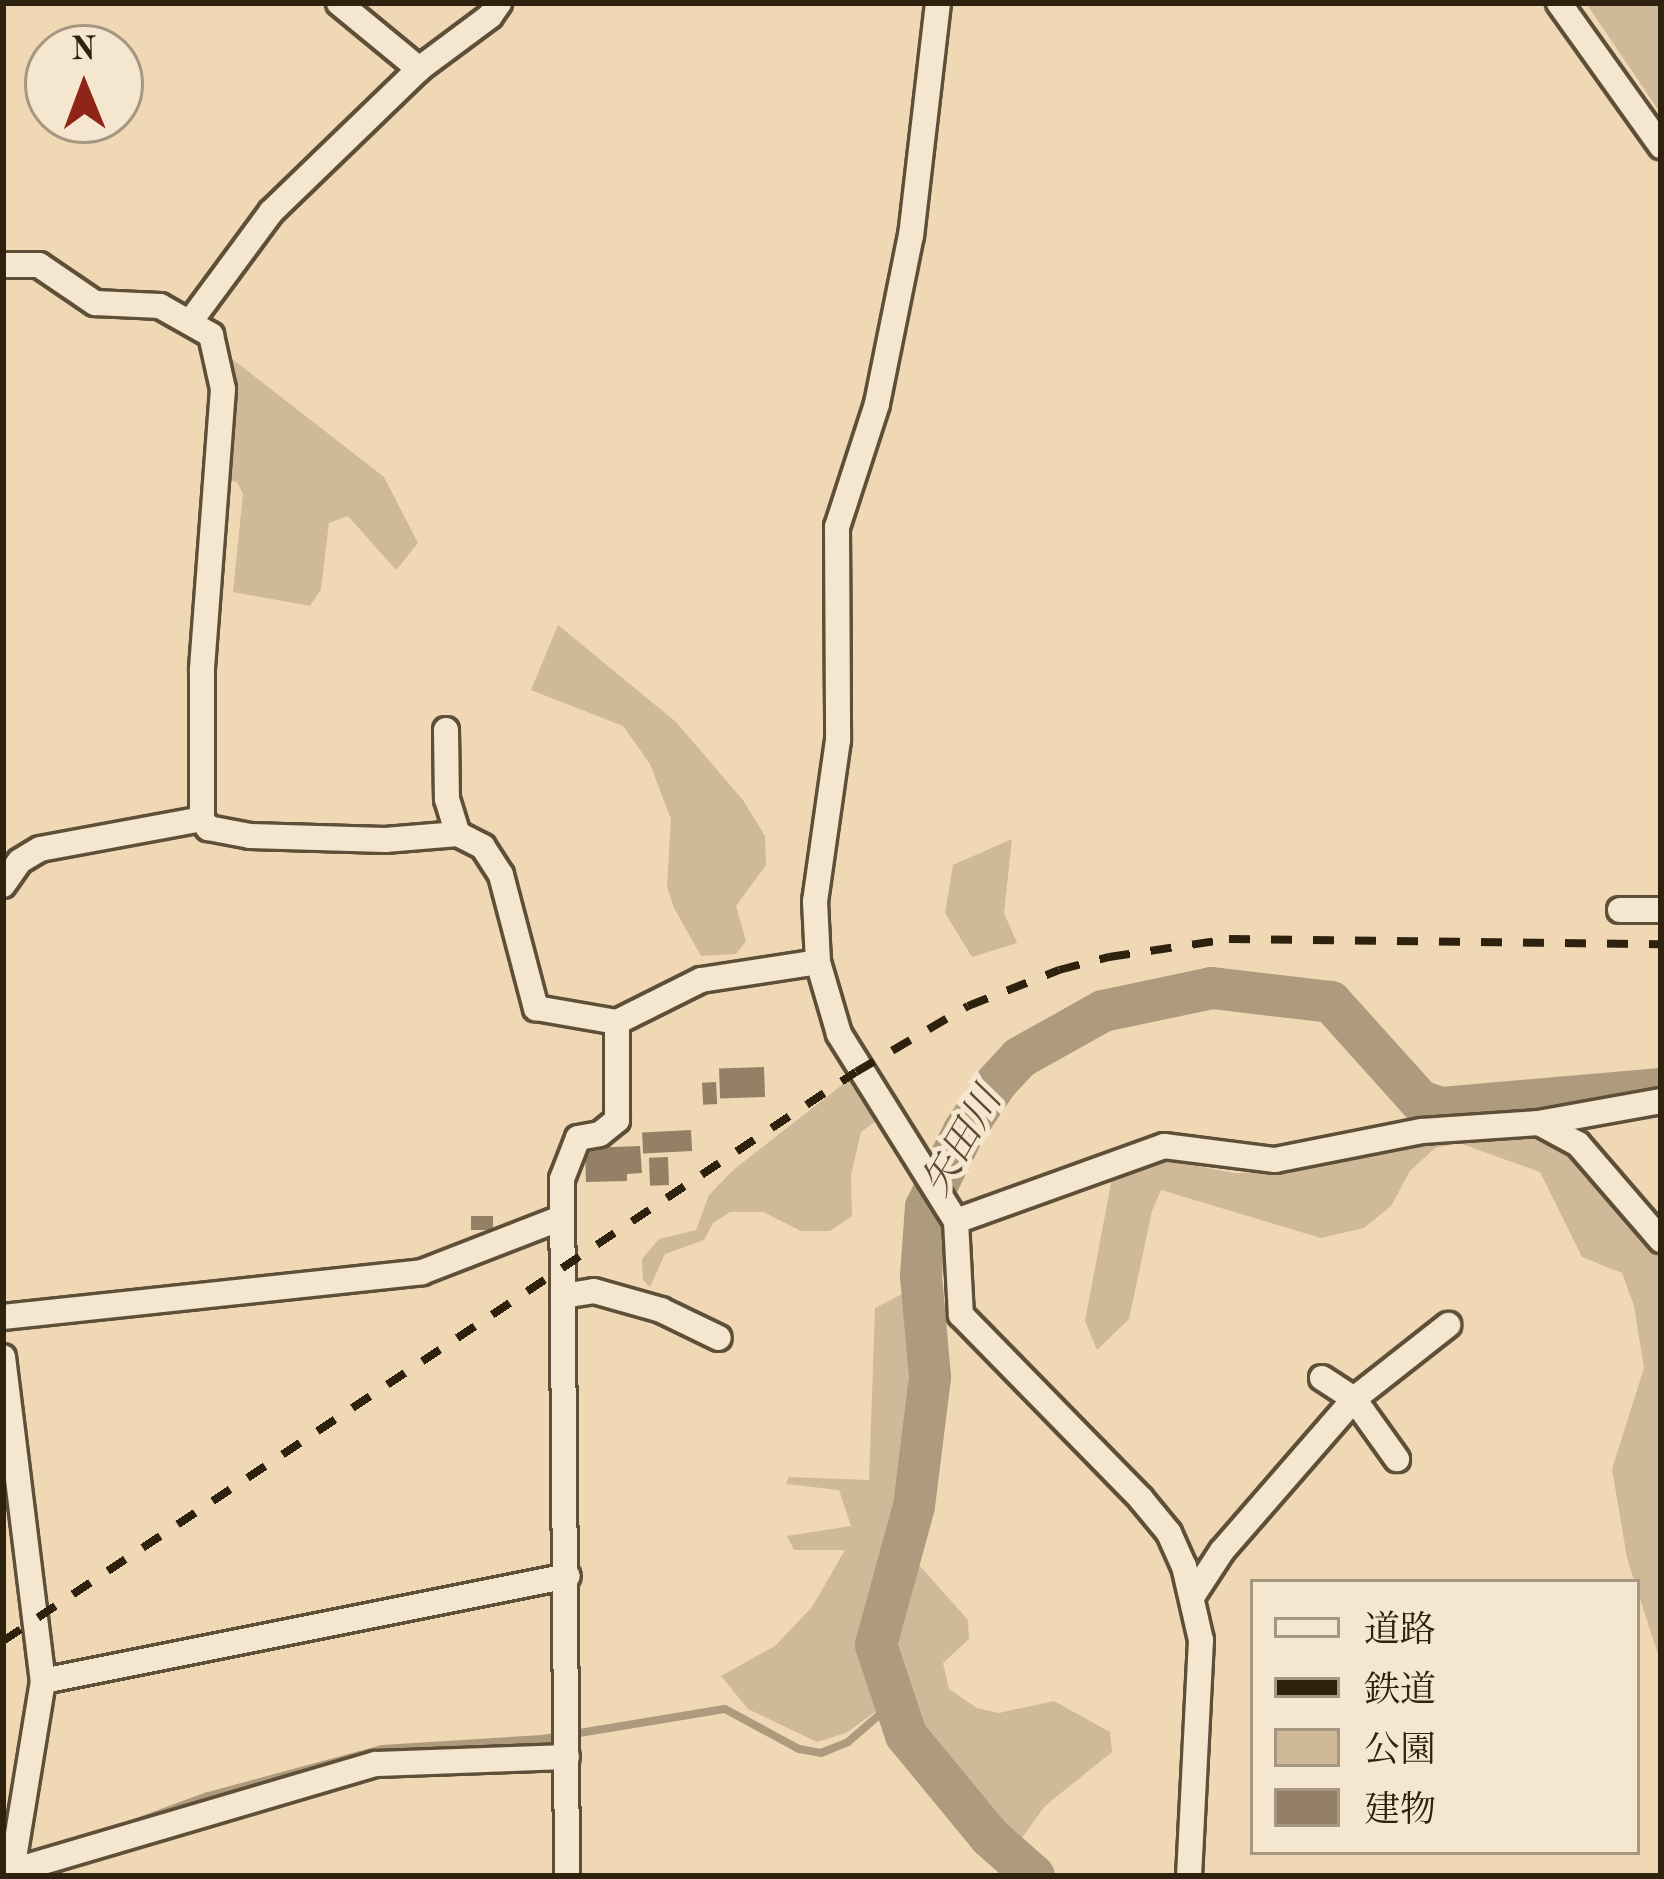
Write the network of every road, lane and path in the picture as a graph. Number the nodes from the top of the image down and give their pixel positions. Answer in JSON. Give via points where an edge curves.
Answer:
{"nodes":[{"id":1,"x":338,"y":3,"type":"edge"},
{"id":2,"x":499,"y":3,"type":"edge"},
{"id":3,"x":938,"y":3,"type":"edge"},
{"id":4,"x":1559,"y":3,"type":"edge"},
{"id":5,"x":419,"y":69,"type":"junction"},
{"id":6,"x":1661,"y":146,"type":"edge"},
{"id":7,"x":3,"y":266,"type":"edge"},
{"id":8,"x":190,"y":322,"type":"junction"},
{"id":9,"x":446,"y":730,"type":"dead end"},
{"id":10,"x":202,"y":819,"type":"junction"},
{"id":11,"x":458,"y":835,"type":"junction"},
{"id":12,"x":3,"y":885,"type":"edge"},
{"id":13,"x":1621,"y":910,"type":"dead end"},
{"id":14,"x":1661,"y":910,"type":"edge"},
{"id":15,"x":818,"y":962,"type":"junction"},
{"id":16,"x":617,"y":1022,"type":"junction"},
{"id":17,"x":1661,"y":1101,"type":"edge"},
{"id":18,"x":1539,"y":1123,"type":"junction"},
{"id":19,"x":952,"y":1216,"type":"junction"},
{"id":20,"x":561,"y":1218,"type":"junction"},
{"id":21,"x":1661,"y":1240,"type":"edge"},
{"id":22,"x":563,"y":1296,"type":"junction"},
{"id":23,"x":3,"y":1317,"type":"edge"},
{"id":24,"x":1448,"y":1325,"type":"dead end"},
{"id":25,"x":719,"y":1338,"type":"dead end"},
{"id":26,"x":3,"y":1357,"type":"edge"},
{"id":27,"x":1322,"y":1378,"type":"dead end"},
{"id":28,"x":1354,"y":1400,"type":"junction"},
{"id":29,"x":1397,"y":1460,"type":"dead end"},
{"id":30,"x":568,"y":1576,"type":"junction"},
{"id":31,"x":1192,"y":1597,"type":"junction"},
{"id":32,"x":44,"y":1681,"type":"junction"},
{"id":33,"x":567,"y":1757,"type":"junction"},
{"id":34,"x":12,"y":1874,"type":"edge"},
{"id":35,"x":567,"y":1876,"type":"edge"},
{"id":36,"x":1190,"y":1876,"type":"edge"}],
"edges":[{"from":1,"to":5,"type":"street"},
{"from":2,"to":5,"type":"street"},
{"from":3,"to":15,"type":"street","via":[[911,235],[878,404],[837,527],[838,740],[815,901]]},
{"from":4,"to":6,"type":"street"},
{"from":5,"to":8,"type":"street","via":[[271,212]]},
{"from":7,"to":8,"type":"street","via":[[39,265],[95,303],[160,306]]},
{"from":8,"to":10,"type":"street","via":[[212,335],[223,389],[202,670]]},
{"from":9,"to":11,"type":"street","via":[[447,799]]},
{"from":10,"to":11,"type":"street","via":[[208,828],[250,836]]},
{"from":10,"to":12,"type":"street","via":[[40,849]]},
{"from":11,"to":16,"type":"street","via":[[483,847],[500,875],[536,1008]]},
{"from":13,"to":14,"type":"street"},
{"from":15,"to":16,"type":"street","via":[[701,980]]},
{"from":15,"to":19,"type":"street","via":[[839,1034]]},
{"from":16,"to":20,"type":"street","via":[[617,1120],[601,1134],[578,1138],[567,1156]]},
{"from":17,"to":18,"type":"street"},
{"from":18,"to":19,"type":"street","via":[[1422,1131],[1275,1160],[1164,1146]]},
{"from":18,"to":21,"type":"street","via":[[1578,1144]]},
{"from":19,"to":31,"type":"street","via":[[961,1315],[1169,1533]]},
{"from":20,"to":22,"type":"street"},
{"from":20,"to":23,"type":"street","via":[[422,1272]]},
{"from":22,"to":25,"type":"street","via":[[594,1291]]},
{"from":22,"to":30,"type":"street"},
{"from":24,"to":28,"type":"street"},
{"from":26,"to":32,"type":"street"},
{"from":27,"to":28,"type":"street"},
{"from":28,"to":29,"type":"street"},
{"from":28,"to":31,"type":"street","via":[[1222,1551]]},
{"from":30,"to":32,"type":"street"},
{"from":30,"to":33,"type":"street"},
{"from":31,"to":36,"type":"street","via":[[1201,1640]]},
{"from":32,"to":34,"type":"street"},
{"from":33,"to":34,"type":"street","via":[[376,1764]]},
{"from":33,"to":35,"type":"street"}]}
